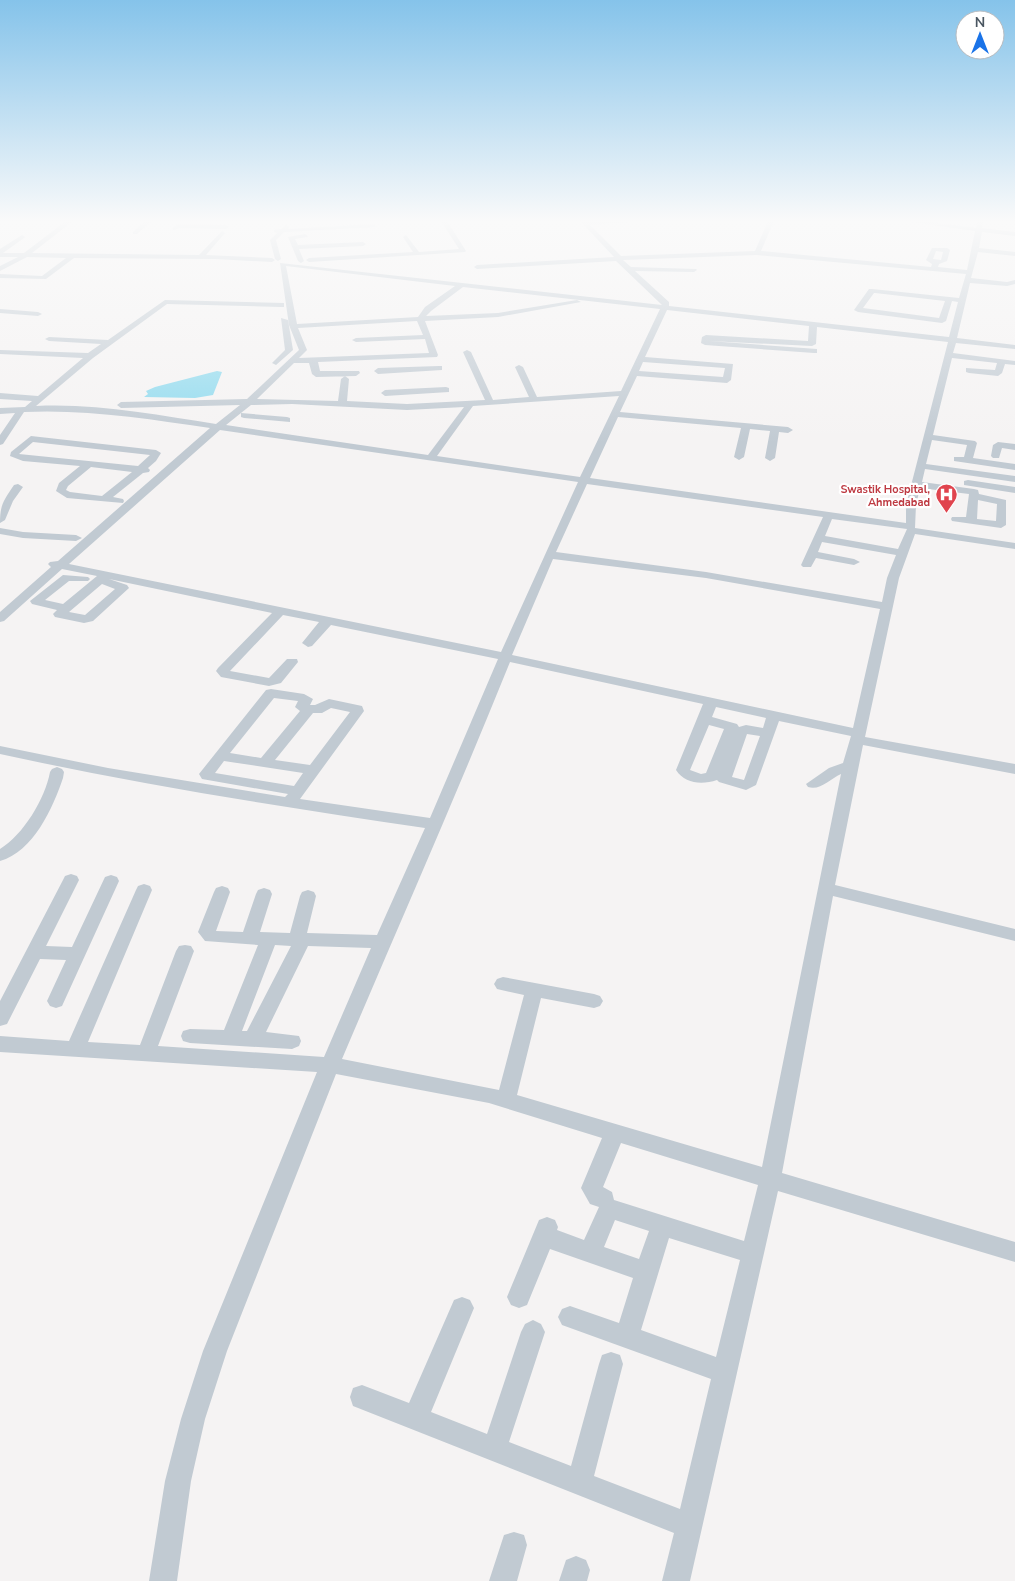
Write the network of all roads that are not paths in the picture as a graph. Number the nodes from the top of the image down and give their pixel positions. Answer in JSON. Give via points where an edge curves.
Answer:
{"nodes":[{"id":1,"x":280,"y":295,"type":"edge"},
{"id":2,"x":286,"y":295,"type":"edge"},
{"id":3,"x":448,"y":295,"type":"edge"},
{"id":4,"x":559,"y":295,"type":"edge"},
{"id":5,"x":567,"y":295,"type":"edge"},
{"id":6,"x":655,"y":295,"type":"edge"},
{"id":7,"x":869,"y":295,"type":"edge"},
{"id":8,"x":908,"y":295,"type":"edge"},
{"id":9,"x":963,"y":295,"type":"edge"},
{"id":10,"x":577,"y":297,"type":"junction"},
{"id":11,"x":949,"y":299,"type":"junction"},
{"id":12,"x":962,"y":300,"type":"junction"},
{"id":13,"x":281,"y":305,"type":"junction"},
{"id":14,"x":665,"y":306,"type":"junction"},
{"id":15,"x":0,"y":310,"type":"edge"},
{"id":16,"x":946,"y":311,"type":"junction"},
{"id":17,"x":959,"y":312,"type":"junction"},
{"id":18,"x":38,"y":314,"type":"dead end"},
{"id":19,"x":420,"y":319,"type":"junction"},
{"id":20,"x":374,"y":320,"type":"junction"},
{"id":21,"x":813,"y":324,"type":"junction"},
{"id":22,"x":294,"y":326,"type":"junction"},
{"id":23,"x":376,"y":332,"type":"junction"},
{"id":24,"x":57,"y":333,"type":"dead end"},
{"id":25,"x":428,"y":337,"type":"junction"},
{"id":26,"x":781,"y":337,"type":"junction"},
{"id":27,"x":952,"y":338,"type":"junction"},
{"id":28,"x":49,"y":339,"type":"junction"},
{"id":29,"x":754,"y":340,"type":"junction"},
{"id":30,"x":108,"y":342,"type":"junction"},
{"id":31,"x":1015,"y":343,"type":"edge"},
{"id":32,"x":42,"y":345,"type":"dead end"},
{"id":33,"x":770,"y":345,"type":"junction"},
{"id":34,"x":390,"y":347,"type":"dead end"},
{"id":35,"x":1015,"y":347,"type":"edge"},
{"id":36,"x":814,"y":351,"type":"dead end"},
{"id":37,"x":0,"y":352,"type":"edge"},
{"id":38,"x":467,"y":352,"type":"dead end"},
{"id":39,"x":948,"y":355,"type":"junction"},
{"id":40,"x":90,"y":356,"type":"junction"},
{"id":41,"x":640,"y":359,"type":"junction"},
{"id":42,"x":292,"y":361,"type":"junction"},
{"id":43,"x":437,"y":361,"type":"junction"},
{"id":44,"x":314,"y":363,"type":"junction"},
{"id":45,"x":1015,"y":363,"type":"edge"},
{"id":46,"x":1000,"y":365,"type":"junction"},
{"id":47,"x":519,"y":367,"type":"dead end"},
{"id":48,"x":353,"y":369,"type":"dead end"},
{"id":49,"x":969,"y":370,"type":"dead end"},
{"id":50,"x":1015,"y":371,"type":"edge"},
{"id":51,"x":634,"y":373,"type":"junction"},
{"id":52,"x":381,"y":378,"type":"junction"},
{"id":53,"x":345,"y":379,"type":"dead end"},
{"id":54,"x":624,"y":392,"type":"junction"},
{"id":55,"x":0,"y":397,"type":"edge"},
{"id":56,"x":39,"y":399,"type":"junction"},
{"id":57,"x":534,"y":399,"type":"junction"},
{"id":58,"x":490,"y":402,"type":"junction"},
{"id":59,"x":235,"y":403,"type":"junction"},
{"id":60,"x":248,"y":403,"type":"junction"},
{"id":61,"x":342,"y":403,"type":"junction"},
{"id":62,"x":470,"y":404,"type":"junction"},
{"id":63,"x":453,"y":406,"type":"junction"},
{"id":64,"x":46,"y":408,"type":"junction"},
{"id":65,"x":24,"y":410,"type":"junction"},
{"id":66,"x":0,"y":411,"type":"edge"},
{"id":67,"x":615,"y":414,"type":"junction"},
{"id":68,"x":244,"y":415,"type":"dead end"},
{"id":69,"x":746,"y":426,"type":"junction"},
{"id":70,"x":211,"y":428,"type":"junction"},
{"id":71,"x":775,"y":428,"type":"junction"},
{"id":72,"x":788,"y":430,"type":"dead end"},
{"id":73,"x":269,"y":435,"type":"junction"},
{"id":74,"x":929,"y":437,"type":"junction"},
{"id":75,"x":0,"y":442,"type":"edge"},
{"id":76,"x":1015,"y":447,"type":"edge"},
{"id":77,"x":996,"y":456,"type":"junction"},
{"id":78,"x":739,"y":457,"type":"dead end"},
{"id":79,"x":963,"y":457,"type":"junction"},
{"id":80,"x":770,"y":458,"type":"dead end"},
{"id":81,"x":430,"y":459,"type":"junction"},
{"id":82,"x":1015,"y":459,"type":"edge"},
{"id":83,"x":89,"y":464,"type":"junction"},
{"id":84,"x":1003,"y":465,"type":"junction"},
{"id":85,"x":921,"y":466,"type":"junction"},
{"id":86,"x":1015,"y":466,"type":"edge"},
{"id":87,"x":140,"y":470,"type":"junction"},
{"id":88,"x":154,"y":472,"type":"junction"},
{"id":89,"x":1002,"y":477,"type":"junction"},
{"id":90,"x":1015,"y":478,"type":"edge"},
{"id":91,"x":583,"y":483,"type":"junction"},
{"id":92,"x":916,"y":484,"type":"junction"},
{"id":93,"x":18,"y":487,"type":"dead end"},
{"id":94,"x":969,"y":487,"type":"junction"},
{"id":95,"x":1015,"y":490,"type":"edge"},
{"id":96,"x":105,"y":499,"type":"junction"},
{"id":97,"x":119,"y":501,"type":"junction"},
{"id":98,"x":827,"y":519,"type":"junction"},
{"id":99,"x":956,"y":519,"type":"dead end"},
{"id":100,"x":0,"y":520,"type":"edge"},
{"id":101,"x":971,"y":521,"type":"junction"},
{"id":102,"x":911,"y":528,"type":"junction"},
{"id":103,"x":0,"y":531,"type":"edge"},
{"id":104,"x":76,"y":538,"type":"junction"},
{"id":105,"x":818,"y":538,"type":"junction"},
{"id":106,"x":1015,"y":541,"type":"edge"},
{"id":107,"x":861,"y":545,"type":"junction"},
{"id":108,"x":1015,"y":546,"type":"edge"},
{"id":109,"x":903,"y":553,"type":"junction"},
{"id":110,"x":549,"y":555,"type":"junction"},
{"id":111,"x":53,"y":564,"type":"junction"},
{"id":112,"x":102,"y":578,"type":"junction"},
{"id":113,"x":0,"y":605,"type":"edge"},
{"id":114,"x":887,"y":607,"type":"junction"},
{"id":115,"x":64,"y":608,"type":"junction"},
{"id":116,"x":276,"y":615,"type":"junction"},
{"id":117,"x":0,"y":618,"type":"edge"},
{"id":118,"x":324,"y":624,"type":"junction"},
{"id":119,"x":308,"y":643,"type":"dead end"},
{"id":120,"x":504,"y":657,"type":"junction"},
{"id":121,"x":292,"y":662,"type":"dead end"},
{"id":122,"x":711,"y":702,"type":"junction"},
{"id":123,"x":309,"y":709,"type":"junction"},
{"id":124,"x":774,"y":716,"type":"junction"},
{"id":125,"x":704,"y":719,"type":"dead end"},
{"id":126,"x":768,"y":733,"type":"dead end"},
{"id":127,"x":858,"y":737,"type":"junction"},
{"id":128,"x":0,"y":750,"type":"edge"},
{"id":129,"x":220,"y":756,"type":"junction"},
{"id":130,"x":265,"y":762,"type":"junction"},
{"id":131,"x":850,"y":766,"type":"junction"},
{"id":132,"x":1015,"y":769,"type":"edge"},
{"id":133,"x":313,"y":770,"type":"junction"},
{"id":134,"x":57,"y":772,"type":"dead end"},
{"id":135,"x":813,"y":784,"type":"dead end"},
{"id":136,"x":293,"y":797,"type":"junction"},
{"id":137,"x":434,"y":824,"type":"junction"},
{"id":138,"x":0,"y":856,"type":"edge"},
{"id":139,"x":71,"y":880,"type":"dead end"},
{"id":140,"x":111,"y":881,"type":"dead end"},
{"id":141,"x":827,"y":889,"type":"junction"},
{"id":142,"x":144,"y":890,"type":"dead end"},
{"id":143,"x":222,"y":892,"type":"dead end"},
{"id":144,"x":264,"y":894,"type":"dead end"},
{"id":145,"x":308,"y":896,"type":"dead end"},
{"id":146,"x":1015,"y":935,"type":"edge"},
{"id":147,"x":248,"y":938,"type":"junction"},
{"id":148,"x":269,"y":938,"type":"junction"},
{"id":149,"x":300,"y":939,"type":"junction"},
{"id":150,"x":382,"y":942,"type":"junction"},
{"id":151,"x":185,"y":951,"type":"dead end"},
{"id":152,"x":35,"y":952,"type":"junction"},
{"id":153,"x":78,"y":954,"type":"junction"},
{"id":154,"x":503,"y":984,"type":"dead end"},
{"id":155,"x":534,"y":990,"type":"junction"},
{"id":156,"x":56,"y":1001,"type":"dead end"},
{"id":157,"x":594,"y":1001,"type":"dead end"},
{"id":158,"x":0,"y":1019,"type":"edge"},
{"id":159,"x":190,"y":1036,"type":"dead end"},
{"id":160,"x":242,"y":1038,"type":"junction"},
{"id":161,"x":292,"y":1041,"type":"dead end"},
{"id":162,"x":0,"y":1044,"type":"edge"},
{"id":163,"x":75,"y":1049,"type":"junction"},
{"id":164,"x":146,"y":1054,"type":"junction"},
{"id":165,"x":235,"y":1059,"type":"junction"},
{"id":166,"x":330,"y":1065,"type":"junction"},
{"id":167,"x":506,"y":1100,"type":"junction"},
{"id":168,"x":615,"y":1132,"type":"junction"},
{"id":169,"x":770,"y":1178,"type":"junction"},
{"id":170,"x":604,"y":1199,"type":"dead end"},
{"id":171,"x":662,"y":1224,"type":"junction"},
{"id":172,"x":591,"y":1252,"type":"junction"},
{"id":173,"x":1015,"y":1252,"type":"edge"},
{"id":174,"x":752,"y":1254,"type":"junction"},
{"id":175,"x":646,"y":1272,"type":"junction"},
{"id":176,"x":519,"y":1297,"type":"dead end"},
{"id":177,"x":462,"y":1308,"type":"dead end"},
{"id":178,"x":570,"y":1317,"type":"dead end"},
{"id":179,"x":533,"y":1332,"type":"dead end"},
{"id":180,"x":627,"y":1337,"type":"junction"},
{"id":181,"x":611,"y":1364,"type":"dead end"},
{"id":182,"x":725,"y":1372,"type":"junction"},
{"id":183,"x":362,"y":1397,"type":"dead end"},
{"id":184,"x":415,"y":1419,"type":"junction"},
{"id":185,"x":494,"y":1450,"type":"junction"},
{"id":186,"x":579,"y":1484,"type":"junction"},
{"id":187,"x":689,"y":1526,"type":"junction"},
{"id":188,"x":514,"y":1546,"type":"dead end"},
{"id":189,"x":163,"y":1581,"type":"edge"},
{"id":190,"x":503,"y":1581,"type":"edge"},
{"id":191,"x":676,"y":1581,"type":"edge"}],
"edges":[{"from":1,"to":13,"type":"street"},
{"from":2,"to":22,"type":"street"},
{"from":3,"to":19,"type":"street"},
{"from":4,"to":10,"type":"street"},
{"from":5,"to":14,"type":"street"},
{"from":6,"to":14,"type":"street"},
{"from":7,"to":16,"type":"street","via":[[858,310],[940,321]]},
{"from":8,"to":11,"type":"street"},
{"from":9,"to":12,"type":"street"},
{"from":10,"to":14,"type":"street"},
{"from":10,"to":19,"type":"street","via":[[577,302],[572,304],[498,315]]},
{"from":11,"to":12,"type":"street"},
{"from":11,"to":16,"type":"street"},
{"from":12,"to":17,"type":"street"},
{"from":13,"to":30,"type":"street","via":[[165,302]]},
{"from":13,"to":59,"type":"street","via":[[289,350]]},
{"from":14,"to":21,"type":"street"},
{"from":14,"to":27,"type":"street"},
{"from":14,"to":41,"type":"street"},
{"from":15,"to":18,"type":"street"},
{"from":16,"to":17,"type":"street"},
{"from":17,"to":27,"type":"street"},
{"from":19,"to":20,"type":"street"},
{"from":19,"to":25,"type":"street"},
{"from":20,"to":22,"type":"street"},
{"from":20,"to":23,"type":"street"},
{"from":21,"to":26,"type":"street","via":[[813,344]]},
{"from":21,"to":27,"type":"street"},
{"from":22,"to":42,"type":"street","via":[[302,350]]},
{"from":23,"to":25,"type":"street","via":[[399,328]]},
{"from":23,"to":25,"type":"street","via":[[357,336]]},
{"from":24,"to":28,"type":"street"},
{"from":25,"to":34,"type":"street"},
{"from":25,"to":43,"type":"street"},
{"from":26,"to":29,"type":"street"},
{"from":26,"to":33,"type":"street"},
{"from":27,"to":31,"type":"street"},
{"from":27,"to":35,"type":"street"},
{"from":27,"to":39,"type":"street"},
{"from":28,"to":30,"type":"street"},
{"from":28,"to":32,"type":"street"},
{"from":29,"to":29,"type":"street","via":[[707,344],[705,343],[706,337]]},
{"from":29,"to":33,"type":"street"},
{"from":30,"to":40,"type":"street"},
{"from":33,"to":36,"type":"street"},
{"from":37,"to":40,"type":"street"},
{"from":38,"to":58,"type":"street"},
{"from":39,"to":46,"type":"street"},
{"from":39,"to":74,"type":"street"},
{"from":40,"to":56,"type":"street"},
{"from":41,"to":51,"type":"street"},
{"from":41,"to":51,"type":"street","via":[[731,365],[727,382]]},
{"from":42,"to":44,"type":"street"},
{"from":42,"to":60,"type":"street"},
{"from":43,"to":44,"type":"street"},
{"from":43,"to":52,"type":"street"},
{"from":43,"to":52,"type":"street","via":[[441,374]]},
{"from":44,"to":48,"type":"street","via":[[316,374]]},
{"from":45,"to":46,"type":"street"},
{"from":46,"to":49,"type":"street","via":[[996,373]]},
{"from":46,"to":50,"type":"street"},
{"from":47,"to":57,"type":"street"},
{"from":51,"to":54,"type":"street"},
{"from":52,"to":63,"type":"street","via":[[446,390]]},
{"from":53,"to":61,"type":"street"},
{"from":54,"to":57,"type":"street"},
{"from":54,"to":67,"type":"street"},
{"from":55,"to":56,"type":"street"},
{"from":56,"to":65,"type":"street"},
{"from":57,"to":58,"type":"street"},
{"from":58,"to":62,"type":"street"},
{"from":59,"to":60,"type":"street"},
{"from":59,"to":64,"type":"street"},
{"from":59,"to":70,"type":"street"},
{"from":60,"to":61,"type":"street"},
{"from":60,"to":70,"type":"street"},
{"from":61,"to":63,"type":"street"},
{"from":62,"to":63,"type":"street"},
{"from":62,"to":81,"type":"street"},
{"from":64,"to":65,"type":"street"},
{"from":64,"to":70,"type":"street"},
{"from":65,"to":66,"type":"street"},
{"from":65,"to":75,"type":"street"},
{"from":67,"to":69,"type":"street"},
{"from":67,"to":91,"type":"street"},
{"from":68,"to":73,"type":"street","via":[[290,417]]},
{"from":69,"to":71,"type":"street"},
{"from":69,"to":78,"type":"street"},
{"from":70,"to":73,"type":"street"},
{"from":70,"to":88,"type":"street"},
{"from":70,"to":91,"type":"street"},
{"from":70,"to":111,"type":"street"},
{"from":71,"to":72,"type":"street"},
{"from":71,"to":80,"type":"street"},
{"from":73,"to":81,"type":"street"},
{"from":74,"to":79,"type":"street","via":[[972,442]]},
{"from":74,"to":85,"type":"street"},
{"from":76,"to":77,"type":"street","via":[[998,446]]},
{"from":77,"to":79,"type":"street"},
{"from":77,"to":82,"type":"street"},
{"from":79,"to":84,"type":"street"},
{"from":79,"to":86,"type":"street"},
{"from":81,"to":91,"type":"street"},
{"from":83,"to":87,"type":"street"},
{"from":83,"to":87,"type":"street","via":[[24,458],[14,454],[32,440],[156,454]]},
{"from":83,"to":96,"type":"street","via":[[63,485],[61,491],[67,495]]},
{"from":84,"to":86,"type":"street"},
{"from":84,"to":89,"type":"street"},
{"from":85,"to":89,"type":"street"},
{"from":85,"to":92,"type":"street"},
{"from":87,"to":88,"type":"street"},
{"from":87,"to":96,"type":"street"},
{"from":88,"to":97,"type":"street"},
{"from":89,"to":90,"type":"street"},
{"from":91,"to":98,"type":"street"},
{"from":91,"to":102,"type":"street"},
{"from":91,"to":110,"type":"street"},
{"from":92,"to":94,"type":"street"},
{"from":92,"to":102,"type":"street","via":[[911,505]]},
{"from":93,"to":100,"type":"street"},
{"from":94,"to":95,"type":"street"},
{"from":94,"to":101,"type":"street"},
{"from":94,"to":101,"type":"street","via":[[1002,502],[1001,525]]},
{"from":96,"to":97,"type":"street"},
{"from":97,"to":104,"type":"street"},
{"from":98,"to":102,"type":"street"},
{"from":98,"to":105,"type":"street"},
{"from":99,"to":101,"type":"street"},
{"from":102,"to":106,"type":"street"},
{"from":102,"to":108,"type":"street"},
{"from":102,"to":109,"type":"street"},
{"from":103,"to":104,"type":"street"},
{"from":104,"to":111,"type":"street"},
{"from":105,"to":107,"type":"street"},
{"from":105,"to":107,"type":"street","via":[[809,559],[852,567]]},
{"from":107,"to":109,"type":"street"},
{"from":109,"to":114,"type":"street"},
{"from":110,"to":114,"type":"street","via":[[706,574]]},
{"from":110,"to":120,"type":"street"},
{"from":111,"to":112,"type":"street"},
{"from":111,"to":113,"type":"street"},
{"from":111,"to":117,"type":"street"},
{"from":112,"to":115,"type":"street"},
{"from":112,"to":115,"type":"street","via":[[67,577],[36,601]]},
{"from":112,"to":115,"type":"street","via":[[123,588],[87,619],[60,615]]},
{"from":112,"to":116,"type":"street"},
{"from":114,"to":127,"type":"street"},
{"from":116,"to":118,"type":"street"},
{"from":116,"to":121,"type":"street","via":[[223,673],[269,682],[276,680]]},
{"from":118,"to":119,"type":"street"},
{"from":118,"to":120,"type":"street"},
{"from":120,"to":122,"type":"street"},
{"from":120,"to":137,"type":"street","via":[[456,778]]},
{"from":122,"to":124,"type":"street"},
{"from":122,"to":125,"type":"street"},
{"from":123,"to":129,"type":"street","via":[[302,707],[304,698],[271,693]]},
{"from":123,"to":130,"type":"street"},
{"from":123,"to":133,"type":"street","via":[[318,710],[332,703],[358,711]]},
{"from":124,"to":126,"type":"street"},
{"from":124,"to":127,"type":"street"},
{"from":127,"to":131,"type":"street"},
{"from":127,"to":132,"type":"street"},
{"from":128,"to":136,"type":"street","via":[[105,773]]},
{"from":129,"to":130,"type":"street"},
{"from":129,"to":136,"type":"street","via":[[206,772],[207,776]]},
{"from":130,"to":133,"type":"street"},
{"from":131,"to":135,"type":"street","via":[[834,771]]},
{"from":131,"to":141,"type":"street"},
{"from":133,"to":136,"type":"street"},
{"from":134,"to":138,"type":"street","via":[[50,795],[21,842]]},
{"from":136,"to":137,"type":"street"},
{"from":137,"to":150,"type":"street"},
{"from":139,"to":152,"type":"street"},
{"from":140,"to":153,"type":"street"},
{"from":141,"to":146,"type":"street"},
{"from":141,"to":169,"type":"street"},
{"from":142,"to":163,"type":"street"},
{"from":143,"to":147,"type":"street","via":[[208,935]]},
{"from":144,"to":147,"type":"street"},
{"from":145,"to":149,"type":"street"},
{"from":147,"to":148,"type":"street"},
{"from":148,"to":149,"type":"street"},
{"from":148,"to":160,"type":"street"},
{"from":149,"to":150,"type":"street"},
{"from":149,"to":160,"type":"street"},
{"from":150,"to":166,"type":"street"},
{"from":151,"to":164,"type":"street"},
{"from":152,"to":153,"type":"street"},
{"from":152,"to":158,"type":"street"},
{"from":153,"to":156,"type":"street"},
{"from":154,"to":155,"type":"street"},
{"from":155,"to":157,"type":"street"},
{"from":155,"to":167,"type":"street"},
{"from":159,"to":160,"type":"street"},
{"from":160,"to":161,"type":"street"},
{"from":160,"to":165,"type":"street"},
{"from":162,"to":163,"type":"street"},
{"from":163,"to":164,"type":"street"},
{"from":164,"to":165,"type":"street"},
{"from":165,"to":166,"type":"street"},
{"from":166,"to":167,"type":"street"},
{"from":166,"to":189,"type":"street","via":[[215,1351],[178,1481]]},
{"from":167,"to":168,"type":"street"},
{"from":168,"to":169,"type":"street"},
{"from":168,"to":170,"type":"street","via":[[592,1188],[598,1197]]},
{"from":169,"to":173,"type":"street"},
{"from":169,"to":174,"type":"street"},
{"from":171,"to":172,"type":"street","via":[[614,1210],[608,1212]]},
{"from":171,"to":174,"type":"street"},
{"from":171,"to":175,"type":"street"},
{"from":172,"to":175,"type":"street"},
{"from":172,"to":176,"type":"street","via":[[545,1232]]},
{"from":174,"to":182,"type":"street"},
{"from":175,"to":180,"type":"street"},
{"from":177,"to":184,"type":"street"},
{"from":178,"to":180,"type":"street"},
{"from":179,"to":185,"type":"street"},
{"from":180,"to":182,"type":"street"},
{"from":181,"to":186,"type":"street"},
{"from":182,"to":187,"type":"street"},
{"from":183,"to":184,"type":"street"},
{"from":184,"to":185,"type":"street"},
{"from":185,"to":186,"type":"street"},
{"from":186,"to":187,"type":"street"},
{"from":187,"to":191,"type":"street"},
{"from":188,"to":190,"type":"street"}]}
